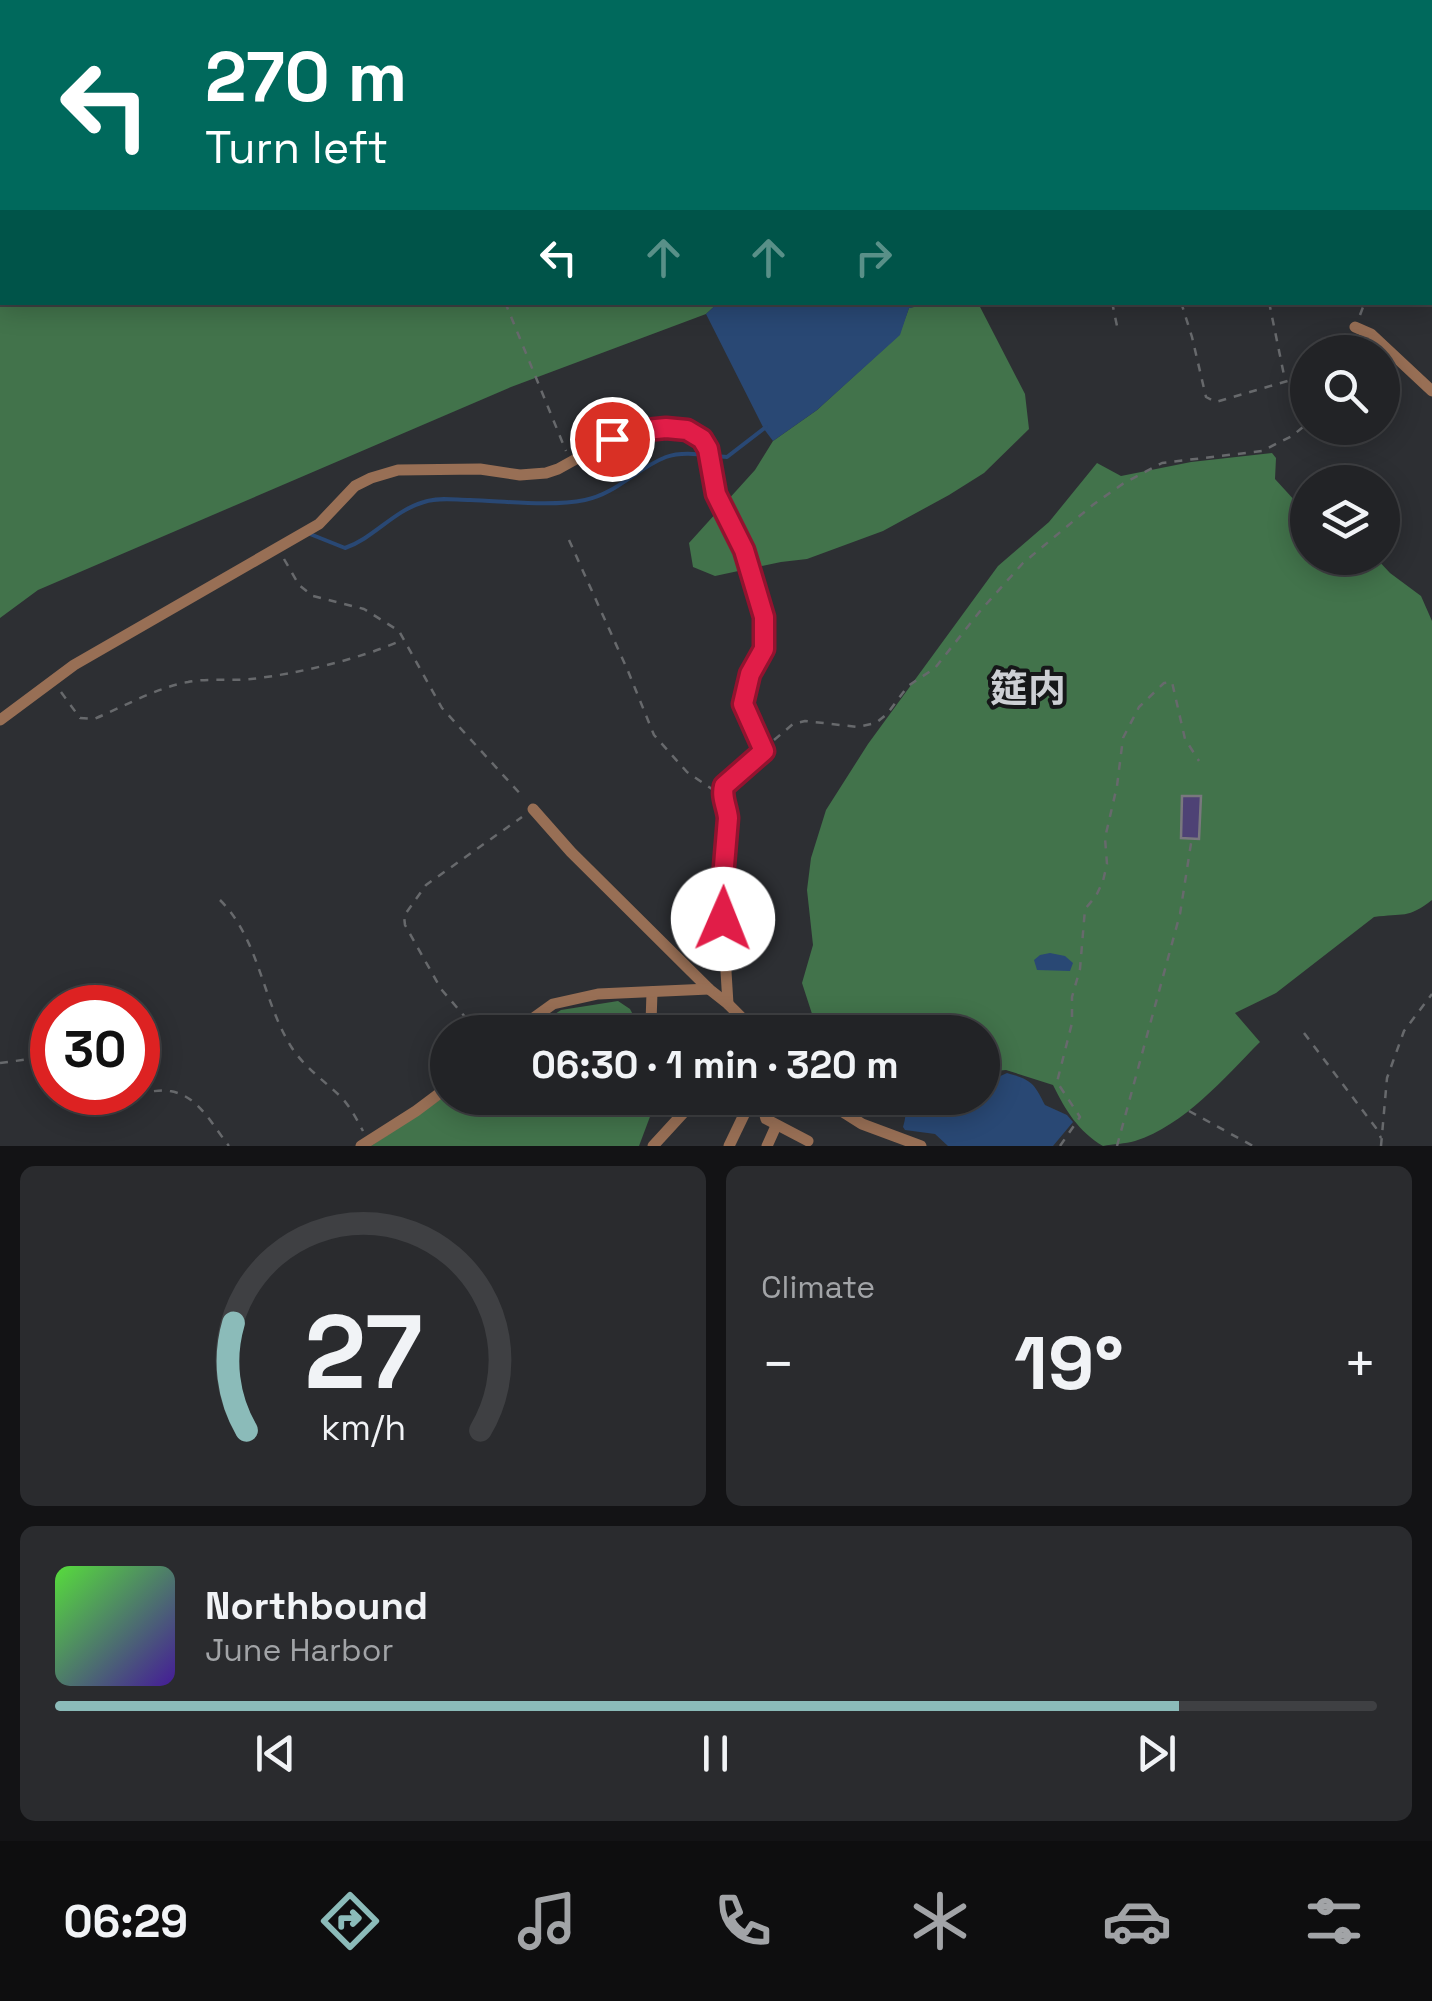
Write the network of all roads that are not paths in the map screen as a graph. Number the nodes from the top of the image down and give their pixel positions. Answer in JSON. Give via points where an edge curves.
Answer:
{"nodes":[{"id":1,"x":1356,"y":328,"type":"dead end"},
{"id":2,"x":1432,"y":391,"type":"edge"},
{"id":3,"x":0,"y":720,"type":"edge"},
{"id":4,"x":533,"y":809,"type":"road end"},
{"id":5,"x":708,"y":989,"type":"junction"},
{"id":6,"x":652,"y":992,"type":"junction"},
{"id":7,"x":728,"y":1004,"type":"junction"},
{"id":8,"x":538,"y":1015,"type":"edge"},
{"id":9,"x":651,"y":1015,"type":"edge"},
{"id":10,"x":739,"y":1015,"type":"edge"},
{"id":11,"x":430,"y":1101,"type":"edge"},
{"id":12,"x":680,"y":1115,"type":"edge"},
{"id":13,"x":744,"y":1115,"type":"edge"},
{"id":14,"x":765,"y":1115,"type":"edge"},
{"id":15,"x":848,"y":1115,"type":"edge"},
{"id":16,"x":776,"y":1126,"type":"junction"},
{"id":17,"x":808,"y":1142,"type":"dead end"},
{"id":18,"x":365,"y":1144,"type":"edge"},
{"id":19,"x":652,"y":1146,"type":"edge"},
{"id":20,"x":730,"y":1146,"type":"edge"},
{"id":21,"x":766,"y":1146,"type":"edge"},
{"id":22,"x":921,"y":1146,"type":"edge"}],
"edges":[{"from":1,"to":2,"type":"street"},
{"from":3,"to":7,"type":"street","via":[[131,631],[319,524],[370,478],[398,470],[546,473],[636,431],[687,430],[708,449],[716,494],[744,550],[764,617],[764,649],[743,704],[764,751],[722,794],[728,807],[722,890]]},
{"from":4,"to":5,"type":"street"},
{"from":5,"to":6,"type":"street"},
{"from":5,"to":7,"type":"street"},
{"from":6,"to":8,"type":"street","via":[[598,994],[553,1004]]},
{"from":6,"to":9,"type":"street"},
{"from":7,"to":10,"type":"street"},
{"from":11,"to":18,"type":"street"},
{"from":12,"to":19,"type":"street"},
{"from":13,"to":20,"type":"street"},
{"from":14,"to":16,"type":"street"},
{"from":15,"to":22,"type":"street"},
{"from":16,"to":17,"type":"street"},
{"from":16,"to":21,"type":"street"}]}
